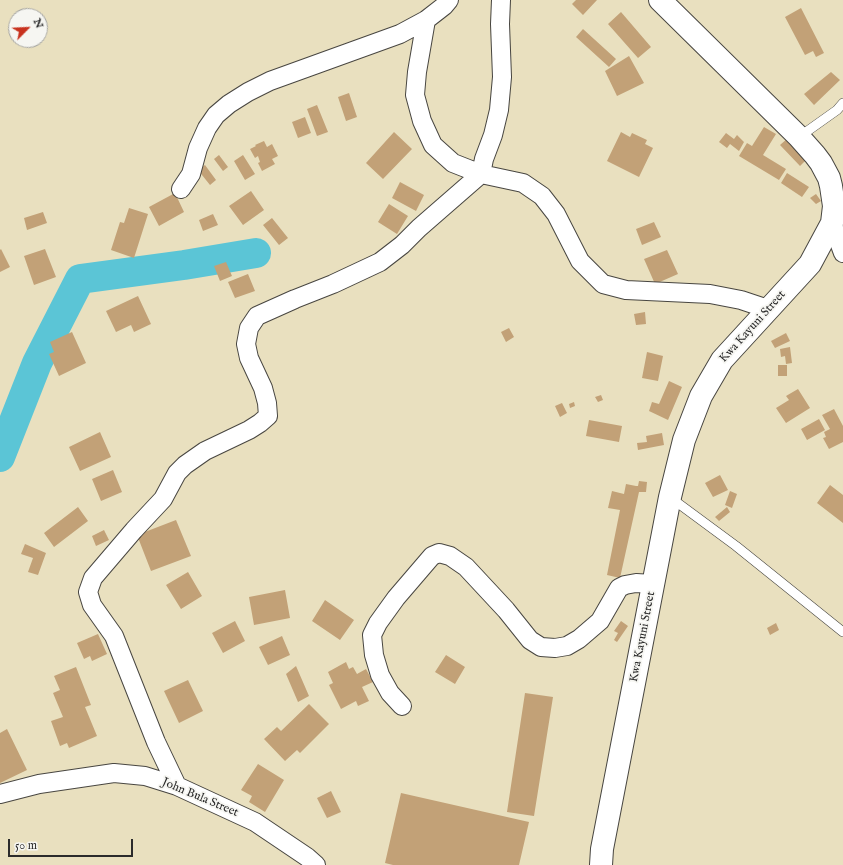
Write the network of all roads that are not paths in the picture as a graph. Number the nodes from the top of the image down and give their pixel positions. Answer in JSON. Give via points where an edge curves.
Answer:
{"nodes":[{"id":1,"x":449,"y":0,"type":"edge"},
{"id":2,"x":501,"y":0,"type":"edge"},
{"id":3,"x":660,"y":0,"type":"edge"},
{"id":4,"x":426,"y":20,"type":"junction"},
{"id":5,"x":843,"y":103,"type":"edge"},
{"id":6,"x":799,"y":138,"type":"junction"},
{"id":7,"x":481,"y":174,"type":"junction"},
{"id":8,"x":181,"y":188,"type":"dead end"},
{"id":9,"x":839,"y":203,"type":"edge"},
{"id":10,"x":832,"y":223,"type":"junction"},
{"id":11,"x":843,"y":253,"type":"edge"},
{"id":12,"x":768,"y":309,"type":"junction"},
{"id":13,"x":670,"y":497,"type":"junction"},
{"id":14,"x":653,"y":584,"type":"junction"},
{"id":15,"x":843,"y":632,"type":"edge"},
{"id":16,"x":402,"y":706,"type":"dead end"},
{"id":17,"x":177,"y":786,"type":"junction"},
{"id":18,"x":0,"y":794,"type":"edge"},
{"id":19,"x":316,"y":865,"type":"edge"},
{"id":20,"x":601,"y":865,"type":"edge"}],
"edges":[{"from":1,"to":4,"type":"street"},
{"from":2,"to":7,"type":"street","via":[[502,77],[499,110]]},
{"from":3,"to":6,"type":"street","name":"Kwa Kayuni Street"},
{"from":4,"to":7,"type":"street","via":[[415,95],[422,121],[433,145],[453,163]]},
{"from":4,"to":8,"type":"street","via":[[400,34],[270,81],[229,104],[206,128],[190,174]]},
{"from":5,"to":6,"type":"lane"},
{"from":6,"to":9,"type":"street","name":"Kwa Kayuni Street","via":[[821,163]]},
{"from":7,"to":12,"type":"street","via":[[522,183],[542,196],[556,214],[580,261],[603,284],[626,290],[710,294]]},
{"from":7,"to":17,"type":"street","via":[[380,262],[257,316],[249,328],[246,344],[249,358],[264,388],[268,416],[249,430],[205,451],[185,465],[177,473],[163,499],[93,578],[88,592],[92,605],[114,636],[156,742]]},
{"from":9,"to":10,"type":"street","name":"Kwa Kayuni Street"},
{"from":10,"to":11,"type":"street"},
{"from":10,"to":12,"type":"street","name":"Kwa Kayuni Street","via":[[810,264]]},
{"from":12,"to":13,"type":"street","name":"Kwa Kayuni Street","via":[[722,360],[701,396],[684,440]]},
{"from":13,"to":14,"type":"street","name":"Kwa Kayuni Street"},
{"from":13,"to":15,"type":"lane"},
{"from":14,"to":16,"type":"street","via":[[636,583],[619,588],[600,621],[579,639],[567,646],[541,647],[530,640],[466,567],[450,556],[439,553],[432,556],[396,598],[372,635],[380,675],[390,693]]},
{"from":14,"to":20,"type":"street","name":"Kwa Kayuni Street"},
{"from":17,"to":18,"type":"street","name":"John Bula Street","via":[[145,776],[114,773],[39,784]]},
{"from":17,"to":19,"type":"street","name":"John Bula Street","via":[[255,822]]}]}
